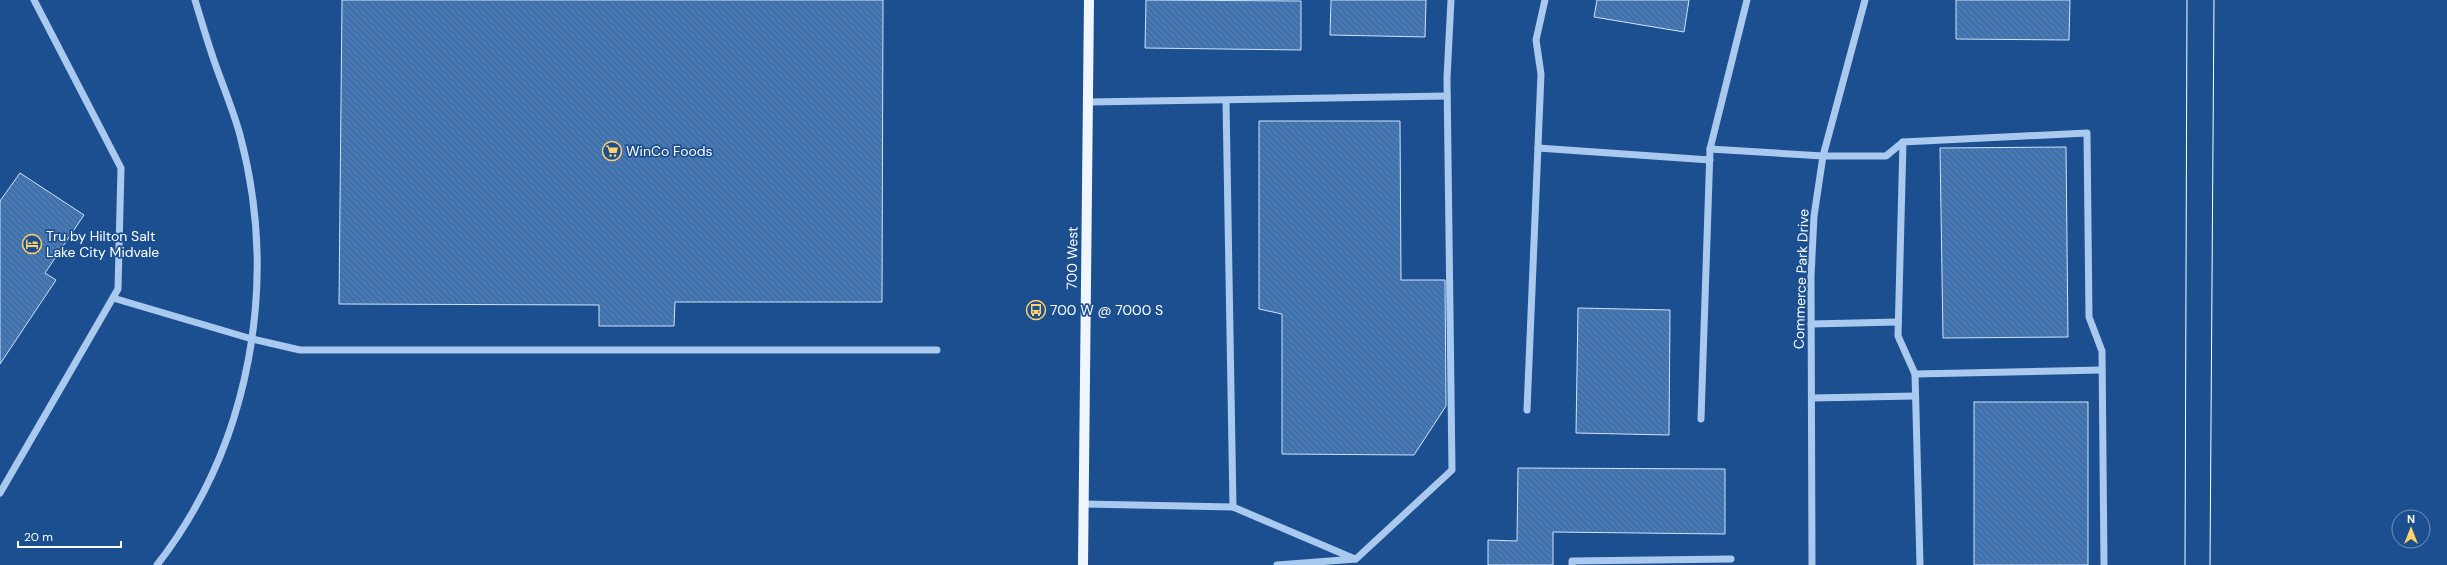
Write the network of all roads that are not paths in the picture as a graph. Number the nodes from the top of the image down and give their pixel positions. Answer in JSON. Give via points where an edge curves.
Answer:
{"nodes":[{"id":1,"x":34,"y":0,"type":"edge"},
{"id":2,"x":196,"y":0,"type":"edge"},
{"id":3,"x":1089,"y":0,"type":"edge"},
{"id":4,"x":1451,"y":0,"type":"edge"},
{"id":5,"x":1545,"y":0,"type":"edge"},
{"id":6,"x":1747,"y":0,"type":"edge"},
{"id":7,"x":1865,"y":0,"type":"edge"},
{"id":8,"x":1447,"y":96,"type":"junction"},
{"id":9,"x":1226,"y":101,"type":"junction"},
{"id":10,"x":1088,"y":102,"type":"junction"},
{"id":11,"x":1903,"y":142,"type":"junction"},
{"id":12,"x":1538,"y":148,"type":"junction"},
{"id":13,"x":1710,"y":149,"type":"junction"},
{"id":14,"x":1823,"y":156,"type":"junction"},
{"id":15,"x":1710,"y":160,"type":"junction"},
{"id":16,"x":113,"y":298,"type":"junction"},
{"id":17,"x":1898,"y":322,"type":"junction"},
{"id":18,"x":1811,"y":324,"type":"junction"},
{"id":19,"x":252,"y":340,"type":"junction"},
{"id":20,"x":937,"y":350,"type":"dead end"},
{"id":21,"x":2102,"y":370,"type":"junction"},
{"id":22,"x":1915,"y":374,"type":"junction"},
{"id":23,"x":1915,"y":396,"type":"junction"},
{"id":24,"x":1812,"y":398,"type":"junction"},
{"id":25,"x":1527,"y":410,"type":"dead end"},
{"id":26,"x":1702,"y":419,"type":"dead end"},
{"id":27,"x":0,"y":493,"type":"edge"},
{"id":28,"x":1084,"y":504,"type":"junction"},
{"id":29,"x":1233,"y":507,"type":"junction"},
{"id":30,"x":1356,"y":559,"type":"junction"},
{"id":31,"x":1731,"y":559,"type":"dead end"},
{"id":32,"x":157,"y":565,"type":"edge"},
{"id":33,"x":1083,"y":565,"type":"edge"},
{"id":34,"x":1277,"y":565,"type":"edge"},
{"id":35,"x":1572,"y":565,"type":"edge"},
{"id":36,"x":1812,"y":565,"type":"edge"},
{"id":37,"x":1920,"y":565,"type":"edge"},
{"id":38,"x":2104,"y":565,"type":"edge"}],
"edges":[{"from":1,"to":16,"type":"street","via":[[121,168],[118,289]]},
{"from":2,"to":19,"type":"street","via":[[240,134],[254,203],[258,270]]},
{"from":3,"to":10,"type":"main road","name":"700 West"},
{"from":4,"to":8,"type":"street"},
{"from":5,"to":12,"type":"street","via":[[1536,40],[1541,74]]},
{"from":6,"to":13,"type":"street"},
{"from":7,"to":14,"type":"street","name":"Commerce Park Drive"},
{"from":8,"to":9,"type":"street"},
{"from":8,"to":30,"type":"street","via":[[1452,470]]},
{"from":9,"to":10,"type":"street"},
{"from":9,"to":29,"type":"street"},
{"from":10,"to":28,"type":"main road","name":"700 West"},
{"from":11,"to":14,"type":"street","via":[[1886,156]]},
{"from":11,"to":17,"type":"street"},
{"from":11,"to":21,"type":"street","via":[[2087,133],[2089,317],[2102,351]]},
{"from":12,"to":15,"type":"street"},
{"from":12,"to":25,"type":"street"},
{"from":13,"to":14,"type":"street"},
{"from":13,"to":15,"type":"street"},
{"from":14,"to":18,"type":"street","name":"Commerce Park Drive","via":[[1814,216]]},
{"from":15,"to":26,"type":"street"},
{"from":16,"to":19,"type":"street"},
{"from":16,"to":27,"type":"street"},
{"from":17,"to":18,"type":"street"},
{"from":17,"to":22,"type":"street","via":[[1898,336]]},
{"from":18,"to":24,"type":"street","name":"Commerce Park Drive"},
{"from":19,"to":20,"type":"street","via":[[300,350]]},
{"from":19,"to":32,"type":"street","via":[[232,421],[217,461],[199,498]]},
{"from":21,"to":22,"type":"street"},
{"from":21,"to":38,"type":"street"},
{"from":22,"to":23,"type":"street"},
{"from":23,"to":24,"type":"street"},
{"from":23,"to":37,"type":"street"},
{"from":24,"to":36,"type":"street","name":"Commerce Park Drive"},
{"from":28,"to":29,"type":"street"},
{"from":28,"to":33,"type":"main road","name":"700 West"},
{"from":29,"to":30,"type":"street"},
{"from":30,"to":34,"type":"street"},
{"from":31,"to":35,"type":"street","via":[[1572,561]]}]}
